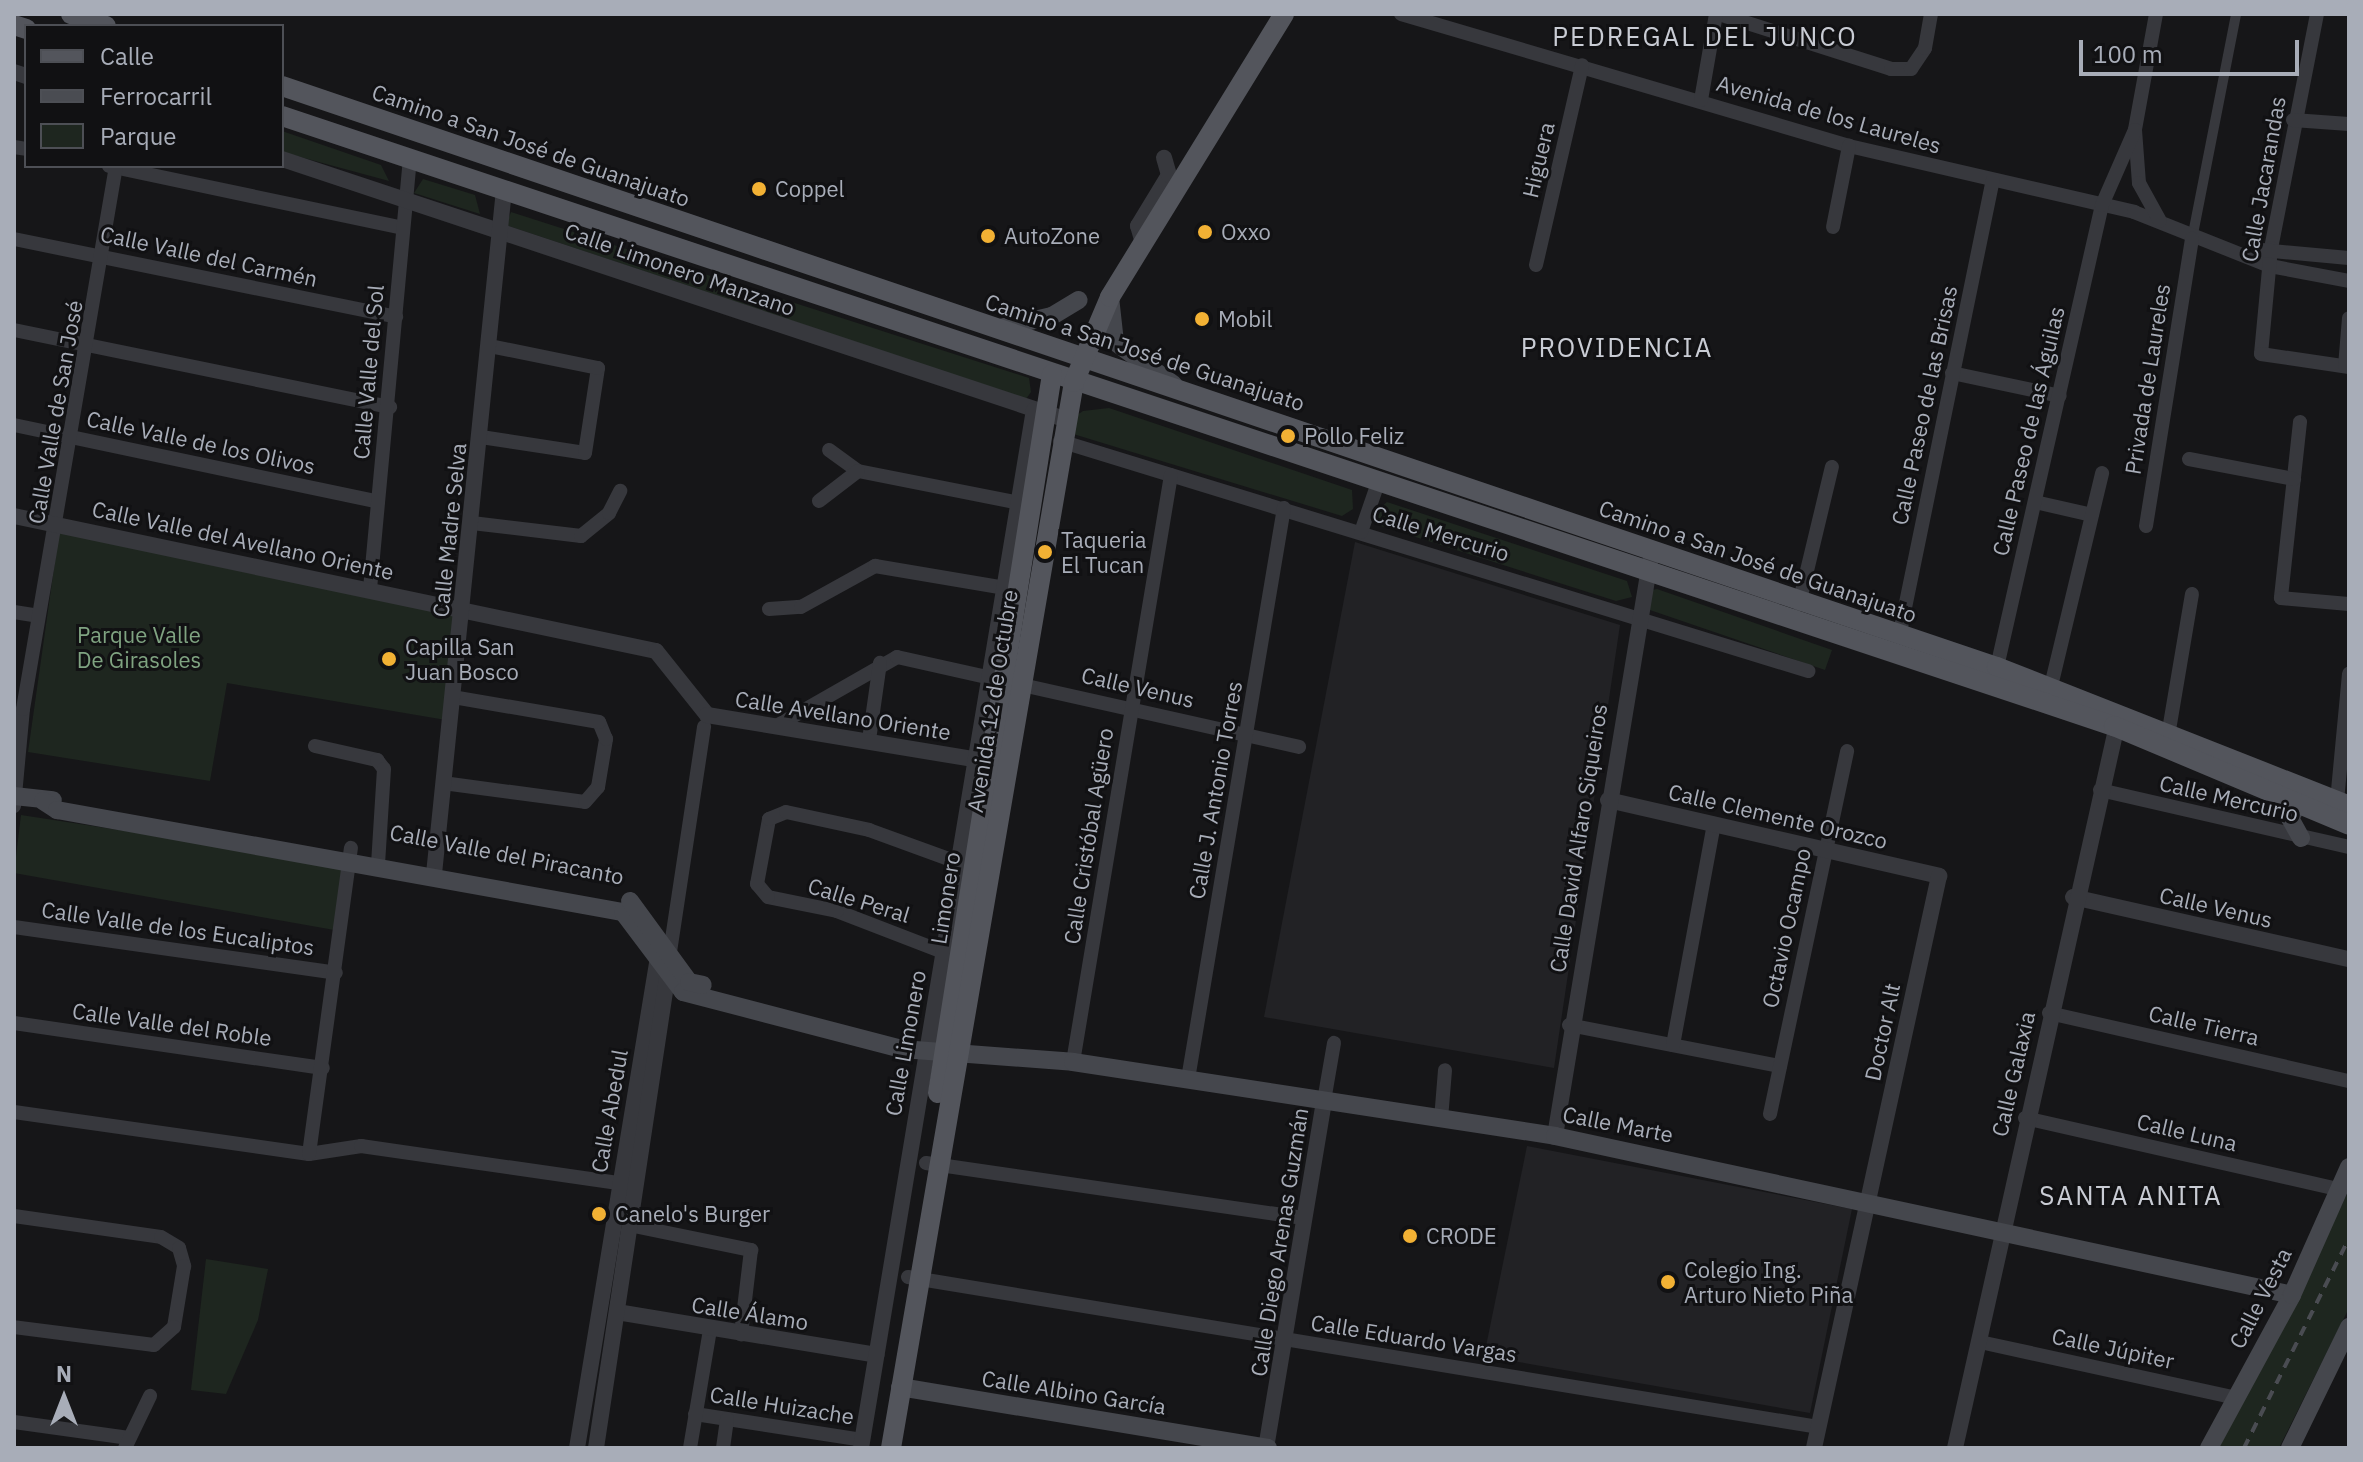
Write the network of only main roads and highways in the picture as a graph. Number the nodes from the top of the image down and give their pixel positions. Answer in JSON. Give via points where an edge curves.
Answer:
{"nodes":[{"id":1,"x":71,"y":14,"type":"edge"},
{"id":2,"x":1284,"y":14,"type":"edge"},
{"id":3,"x":100,"y":24,"type":"edge"},
{"id":4,"x":284,"y":87,"type":"edge"},
{"id":5,"x":284,"y":117,"type":"edge"},
{"id":6,"x":1110,"y":297,"type":"junction"},
{"id":7,"x":1079,"y":300,"type":"dead end"},
{"id":8,"x":996,"y":329,"type":"junction"},
{"id":9,"x":1084,"y":355,"type":"junction"},
{"id":10,"x":1052,"y":374,"type":"junction"},
{"id":11,"x":1074,"y":382,"type":"junction"},
{"id":12,"x":1173,"y":384,"type":"junction"},
{"id":13,"x":1048,"y":414,"type":"junction"},
{"id":14,"x":1777,"y":618,"type":"junction"},
{"id":15,"x":1899,"y":637,"type":"junction"},
{"id":16,"x":1002,"y":678,"type":"junction"},
{"id":17,"x":2118,"y":718,"type":"junction"},
{"id":18,"x":2303,"y":795,"type":"junction"},
{"id":19,"x":15,"y":799,"type":"edge"},
{"id":20,"x":2343,"y":803,"type":"edge"},
{"id":21,"x":2349,"y":825,"type":"edge"},
{"id":22,"x":2301,"y":838,"type":"road end"},
{"id":23,"x":937,"y":1049,"type":"junction"},
{"id":24,"x":2349,"y":1167,"type":"edge"},
{"id":25,"x":2292,"y":1295,"type":"junction"},
{"id":26,"x":2349,"y":1327,"type":"edge"},
{"id":27,"x":887,"y":1385,"type":"junction"},
{"id":28,"x":867,"y":1445,"type":"edge"},
{"id":29,"x":891,"y":1448,"type":"edge"},
{"id":30,"x":1267,"y":1448,"type":"edge"},
{"id":31,"x":2209,"y":1448,"type":"edge"},
{"id":32,"x":2290,"y":1448,"type":"edge"}],
"edges":[{"from":1,"to":3,"type":"main road"},
{"from":2,"to":6,"type":"main road","name":"Avenida 12 de Octubre"},
{"from":4,"to":8,"type":"main road","name":"Camino a San José de Guanajuato"},
{"from":5,"to":10,"type":"main road","name":"Camino a San José de Guanajuato"},
{"from":6,"to":9,"type":"main road","name":"Avenida 12 de Octubre"},
{"from":6,"to":12,"type":"main road","via":[[1115,342]]},
{"from":7,"to":8,"type":"main road","via":[[1038,321]]},
{"from":8,"to":9,"type":"main road","name":"Camino a San José de Guanajuato"},
{"from":9,"to":11,"type":"main road","name":"Avenida 12 de Octubre"},
{"from":9,"to":12,"type":"main road","name":"Camino a San José de Guanajuato"},
{"from":10,"to":11,"type":"main road","name":"Camino a San José de Guanajuato"},
{"from":10,"to":13,"type":"main road"},
{"from":11,"to":13,"type":"main road","name":"Avenida 12 de Octubre"},
{"from":11,"to":14,"type":"main road","name":"Camino a San José de Guanajuato"},
{"from":12,"to":15,"type":"main road","name":"Camino a San José de Guanajuato"},
{"from":13,"to":16,"type":"main road"},
{"from":13,"to":16,"type":"main road","name":"Avenida 12 de Octubre","via":[[1060,441]]},
{"from":14,"to":15,"type":"main road","via":[[1882,646],[1897,645]]},
{"from":14,"to":17,"type":"main road","name":"Camino a San José de Guanajuato"},
{"from":15,"to":17,"type":"main road","name":"Camino a San José de Guanajuato","via":[[2051,686]]},
{"from":16,"to":23,"type":"main road","name":"Avenida 12 de Octubre"},
{"from":17,"to":18,"type":"main road","name":"Camino a San José de Guanajuato"},
{"from":17,"to":18,"type":"main road","name":"Camino a San José de Guanajuato","via":[[2169,730]]},
{"from":18,"to":20,"type":"main road","name":"Camino a San José de Guanajuato"},
{"from":18,"to":21,"type":"main road","name":"Camino a San José de Guanajuato"},
{"from":18,"to":22,"type":"main road","via":[[2290,818]]},
{"from":19,"to":23,"type":"main road","name":"Calle Valle del Piracanto","via":[[629,901],[689,982]]},
{"from":23,"to":25,"type":"main road","name":"Calle Marte","via":[[1073,1062],[1555,1136],[1868,1199]]},
{"from":23,"to":27,"type":"main road","name":"Avenida 12 de Octubre","via":[[932,1164],[913,1278]]},
{"from":24,"to":25,"type":"main road","name":"Calle Vesta"},
{"from":25,"to":31,"type":"main road","name":"Calle Vesta"},
{"from":26,"to":32,"type":"main road"},
{"from":27,"to":28,"type":"main road","name":"Avenida 12 de Octubre"},
{"from":27,"to":29,"type":"main road","name":"Avenida 12 de Octubre"},
{"from":27,"to":30,"type":"main road","name":"Calle Albino García"}]}
